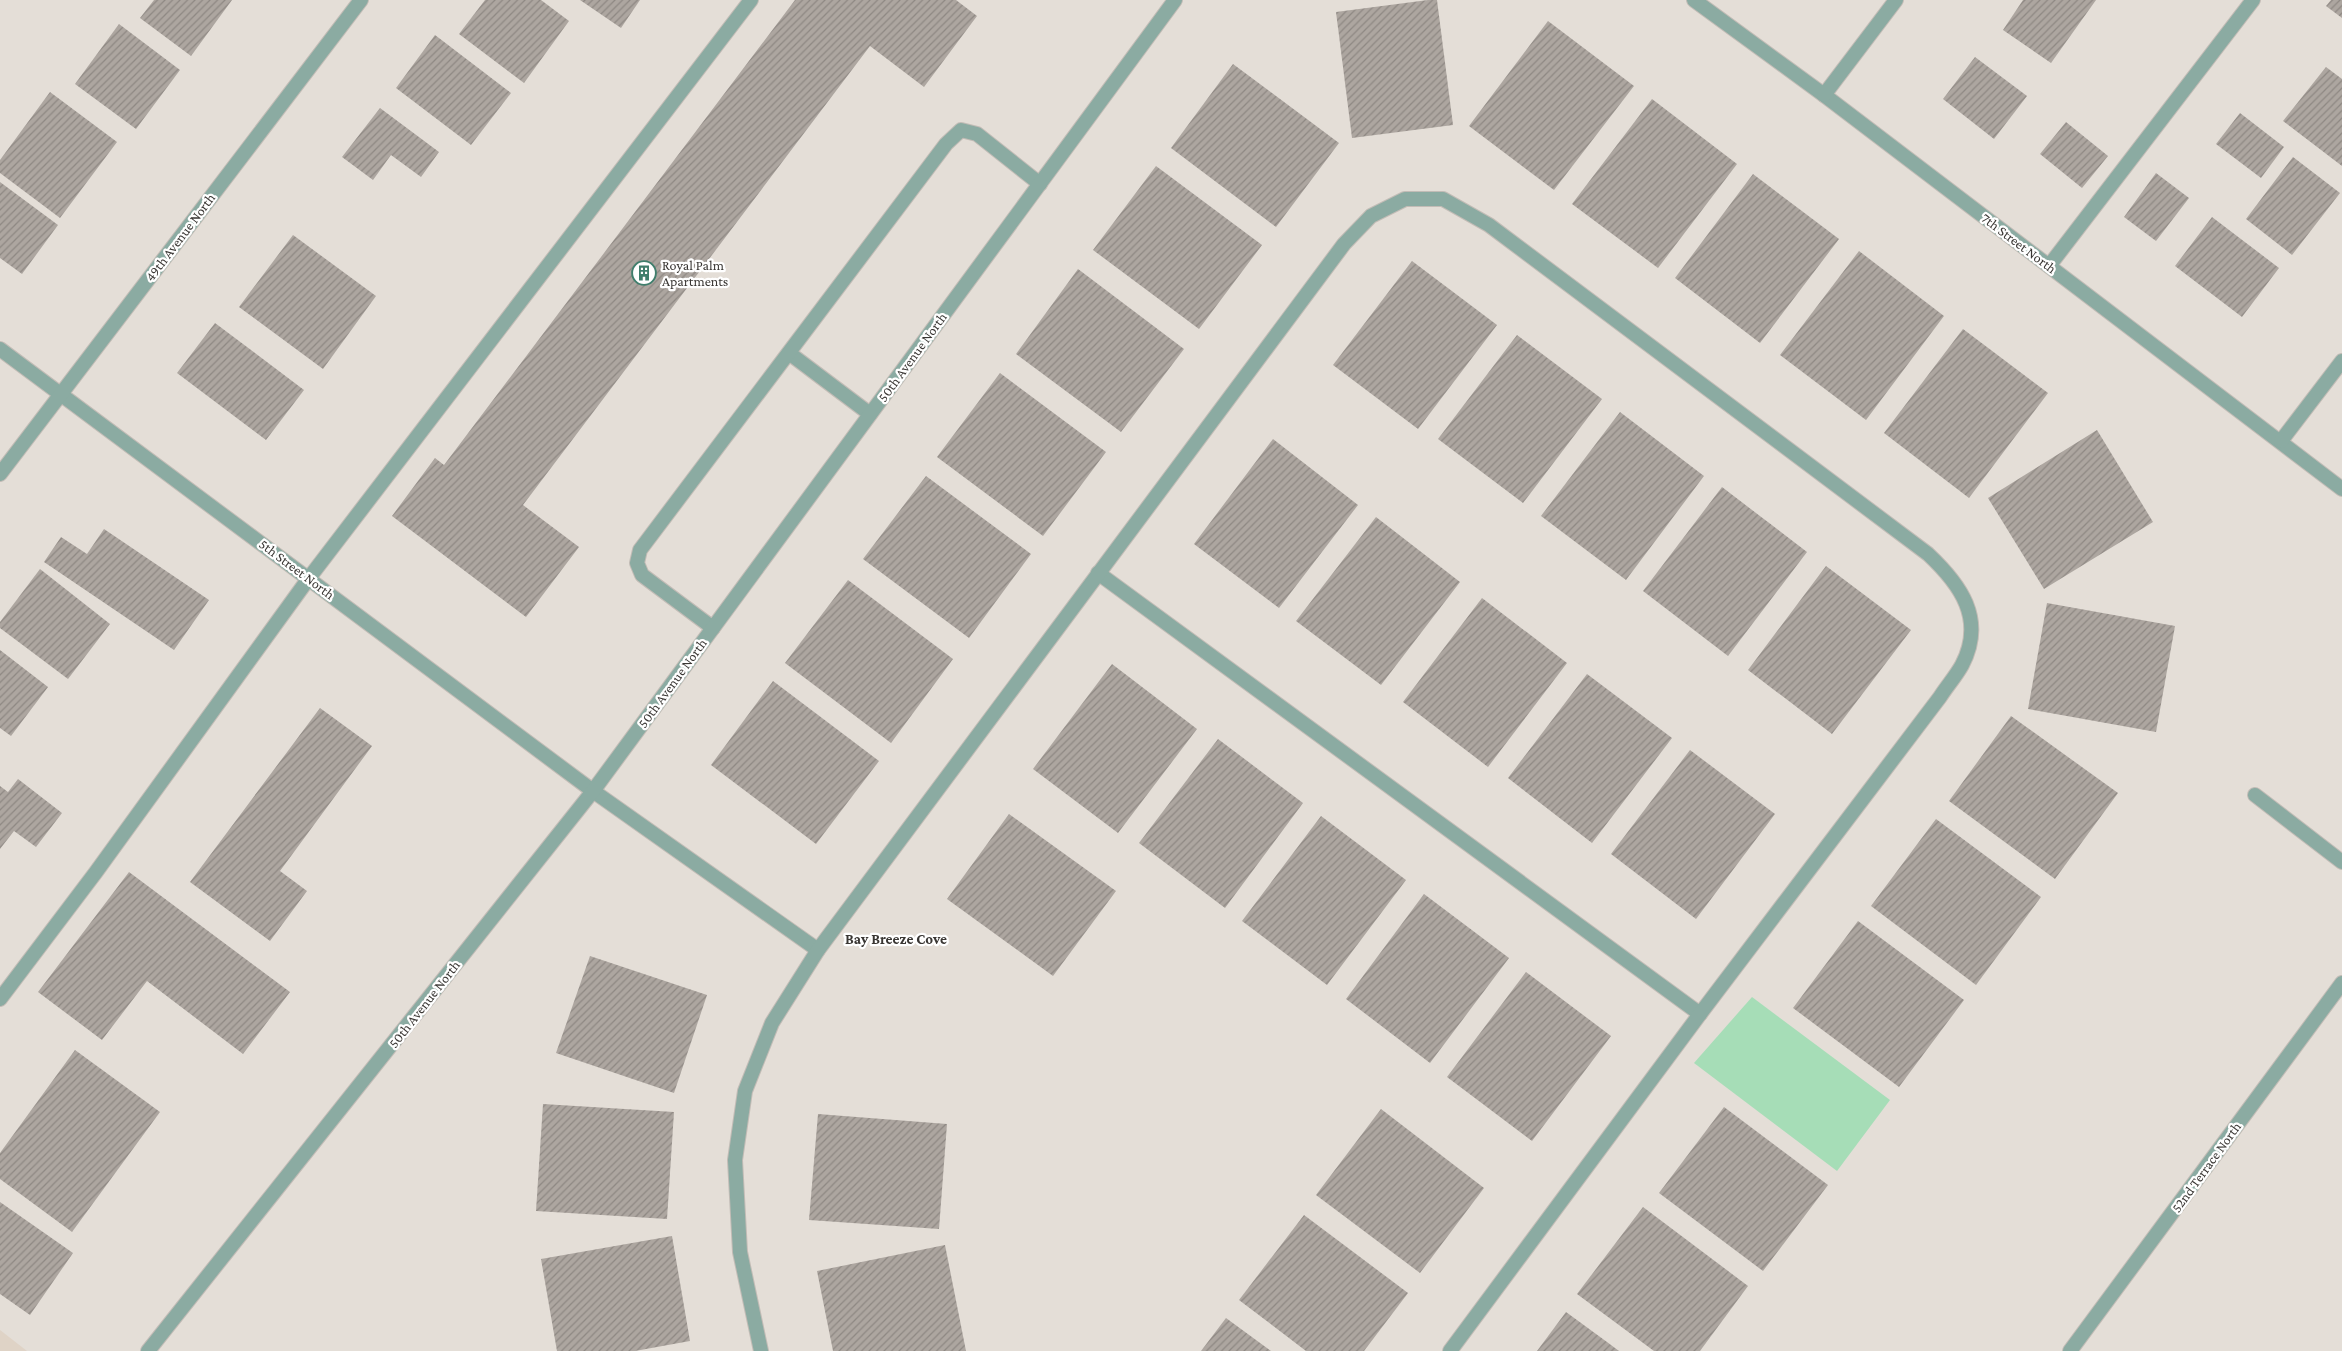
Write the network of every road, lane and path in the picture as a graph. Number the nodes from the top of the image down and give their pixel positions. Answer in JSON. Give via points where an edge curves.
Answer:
{"nodes":[{"id":1,"x":361,"y":0,"type":"edge"},
{"id":2,"x":751,"y":0,"type":"edge"},
{"id":3,"x":1175,"y":0,"type":"edge"},
{"id":4,"x":1694,"y":0,"type":"edge"},
{"id":5,"x":1896,"y":0,"type":"edge"},
{"id":6,"x":2254,"y":0,"type":"edge"},
{"id":7,"x":1824,"y":95,"type":"junction"},
{"id":8,"x":1040,"y":184,"type":"junction"},
{"id":9,"x":2049,"y":266,"type":"junction"},
{"id":10,"x":0,"y":349,"type":"edge"},
{"id":11,"x":789,"y":354,"type":"junction"},
{"id":12,"x":2342,"y":361,"type":"edge"},
{"id":13,"x":61,"y":394,"type":"junction"},
{"id":14,"x":870,"y":414,"type":"junction"},
{"id":15,"x":2281,"y":442,"type":"junction"},
{"id":16,"x":0,"y":474,"type":"edge"},
{"id":17,"x":2342,"y":488,"type":"edge"},
{"id":18,"x":1098,"y":572,"type":"junction"},
{"id":19,"x":309,"y":578,"type":"junction"},
{"id":20,"x":713,"y":628,"type":"junction"},
{"id":21,"x":593,"y":791,"type":"junction"},
{"id":22,"x":2255,"y":796,"type":"dead end"},
{"id":23,"x":2342,"y":862,"type":"edge"},
{"id":24,"x":818,"y":950,"type":"junction"},
{"id":25,"x":2342,"y":983,"type":"edge"},
{"id":26,"x":0,"y":1000,"type":"edge"},
{"id":27,"x":1700,"y":1014,"type":"junction"},
{"id":28,"x":148,"y":1351,"type":"edge"},
{"id":29,"x":761,"y":1351,"type":"edge"},
{"id":30,"x":1450,"y":1351,"type":"edge"},
{"id":31,"x":2070,"y":1351,"type":"edge"}],
"edges":[{"from":1,"to":13,"type":"street","name":"49th Avenue North"},
{"from":2,"to":19,"type":"street"},
{"from":3,"to":8,"type":"street","name":"50th Avenue North"},
{"from":4,"to":7,"type":"street","name":"7th Street North"},
{"from":5,"to":7,"type":"street"},
{"from":6,"to":9,"type":"street"},
{"from":7,"to":9,"type":"street","name":"7th Street North"},
{"from":8,"to":11,"type":"street","via":[[978,134],[961,130],[946,144]]},
{"from":8,"to":14,"type":"street","name":"50th Avenue North"},
{"from":9,"to":15,"type":"street","name":"7th Street North"},
{"from":10,"to":13,"type":"street","name":"5th Street North"},
{"from":11,"to":14,"type":"street"},
{"from":11,"to":20,"type":"street","via":[[640,550],[637,563],[642,574]]},
{"from":12,"to":15,"type":"street"},
{"from":13,"to":16,"type":"street","name":"49th Avenue North"},
{"from":13,"to":19,"type":"street","name":"5th Street North"},
{"from":14,"to":20,"type":"street","name":"50th Avenue North"},
{"from":15,"to":17,"type":"street","name":"7th Street North"},
{"from":18,"to":24,"type":"street"},
{"from":18,"to":27,"type":"street"},
{"from":18,"to":27,"type":"street","via":[[1344,244],[1370,216],[1405,199],[1443,199],[1489,224],[1928,554],[1962,592],[1970,615],[1971,640],[1962,664],[1940,697]]},
{"from":19,"to":21,"type":"street","name":"5th Street North"},
{"from":19,"to":26,"type":"street"},
{"from":20,"to":21,"type":"street","name":"50th Avenue North"},
{"from":21,"to":24,"type":"street","name":"5th Street North"},
{"from":21,"to":28,"type":"street","name":"50th Avenue North"},
{"from":22,"to":23,"type":"street"},
{"from":24,"to":29,"type":"street","via":[[772,1022],[745,1091],[735,1160],[740,1252]]},
{"from":25,"to":31,"type":"street","name":"52nd Terrace North"},
{"from":27,"to":30,"type":"street"}]}
